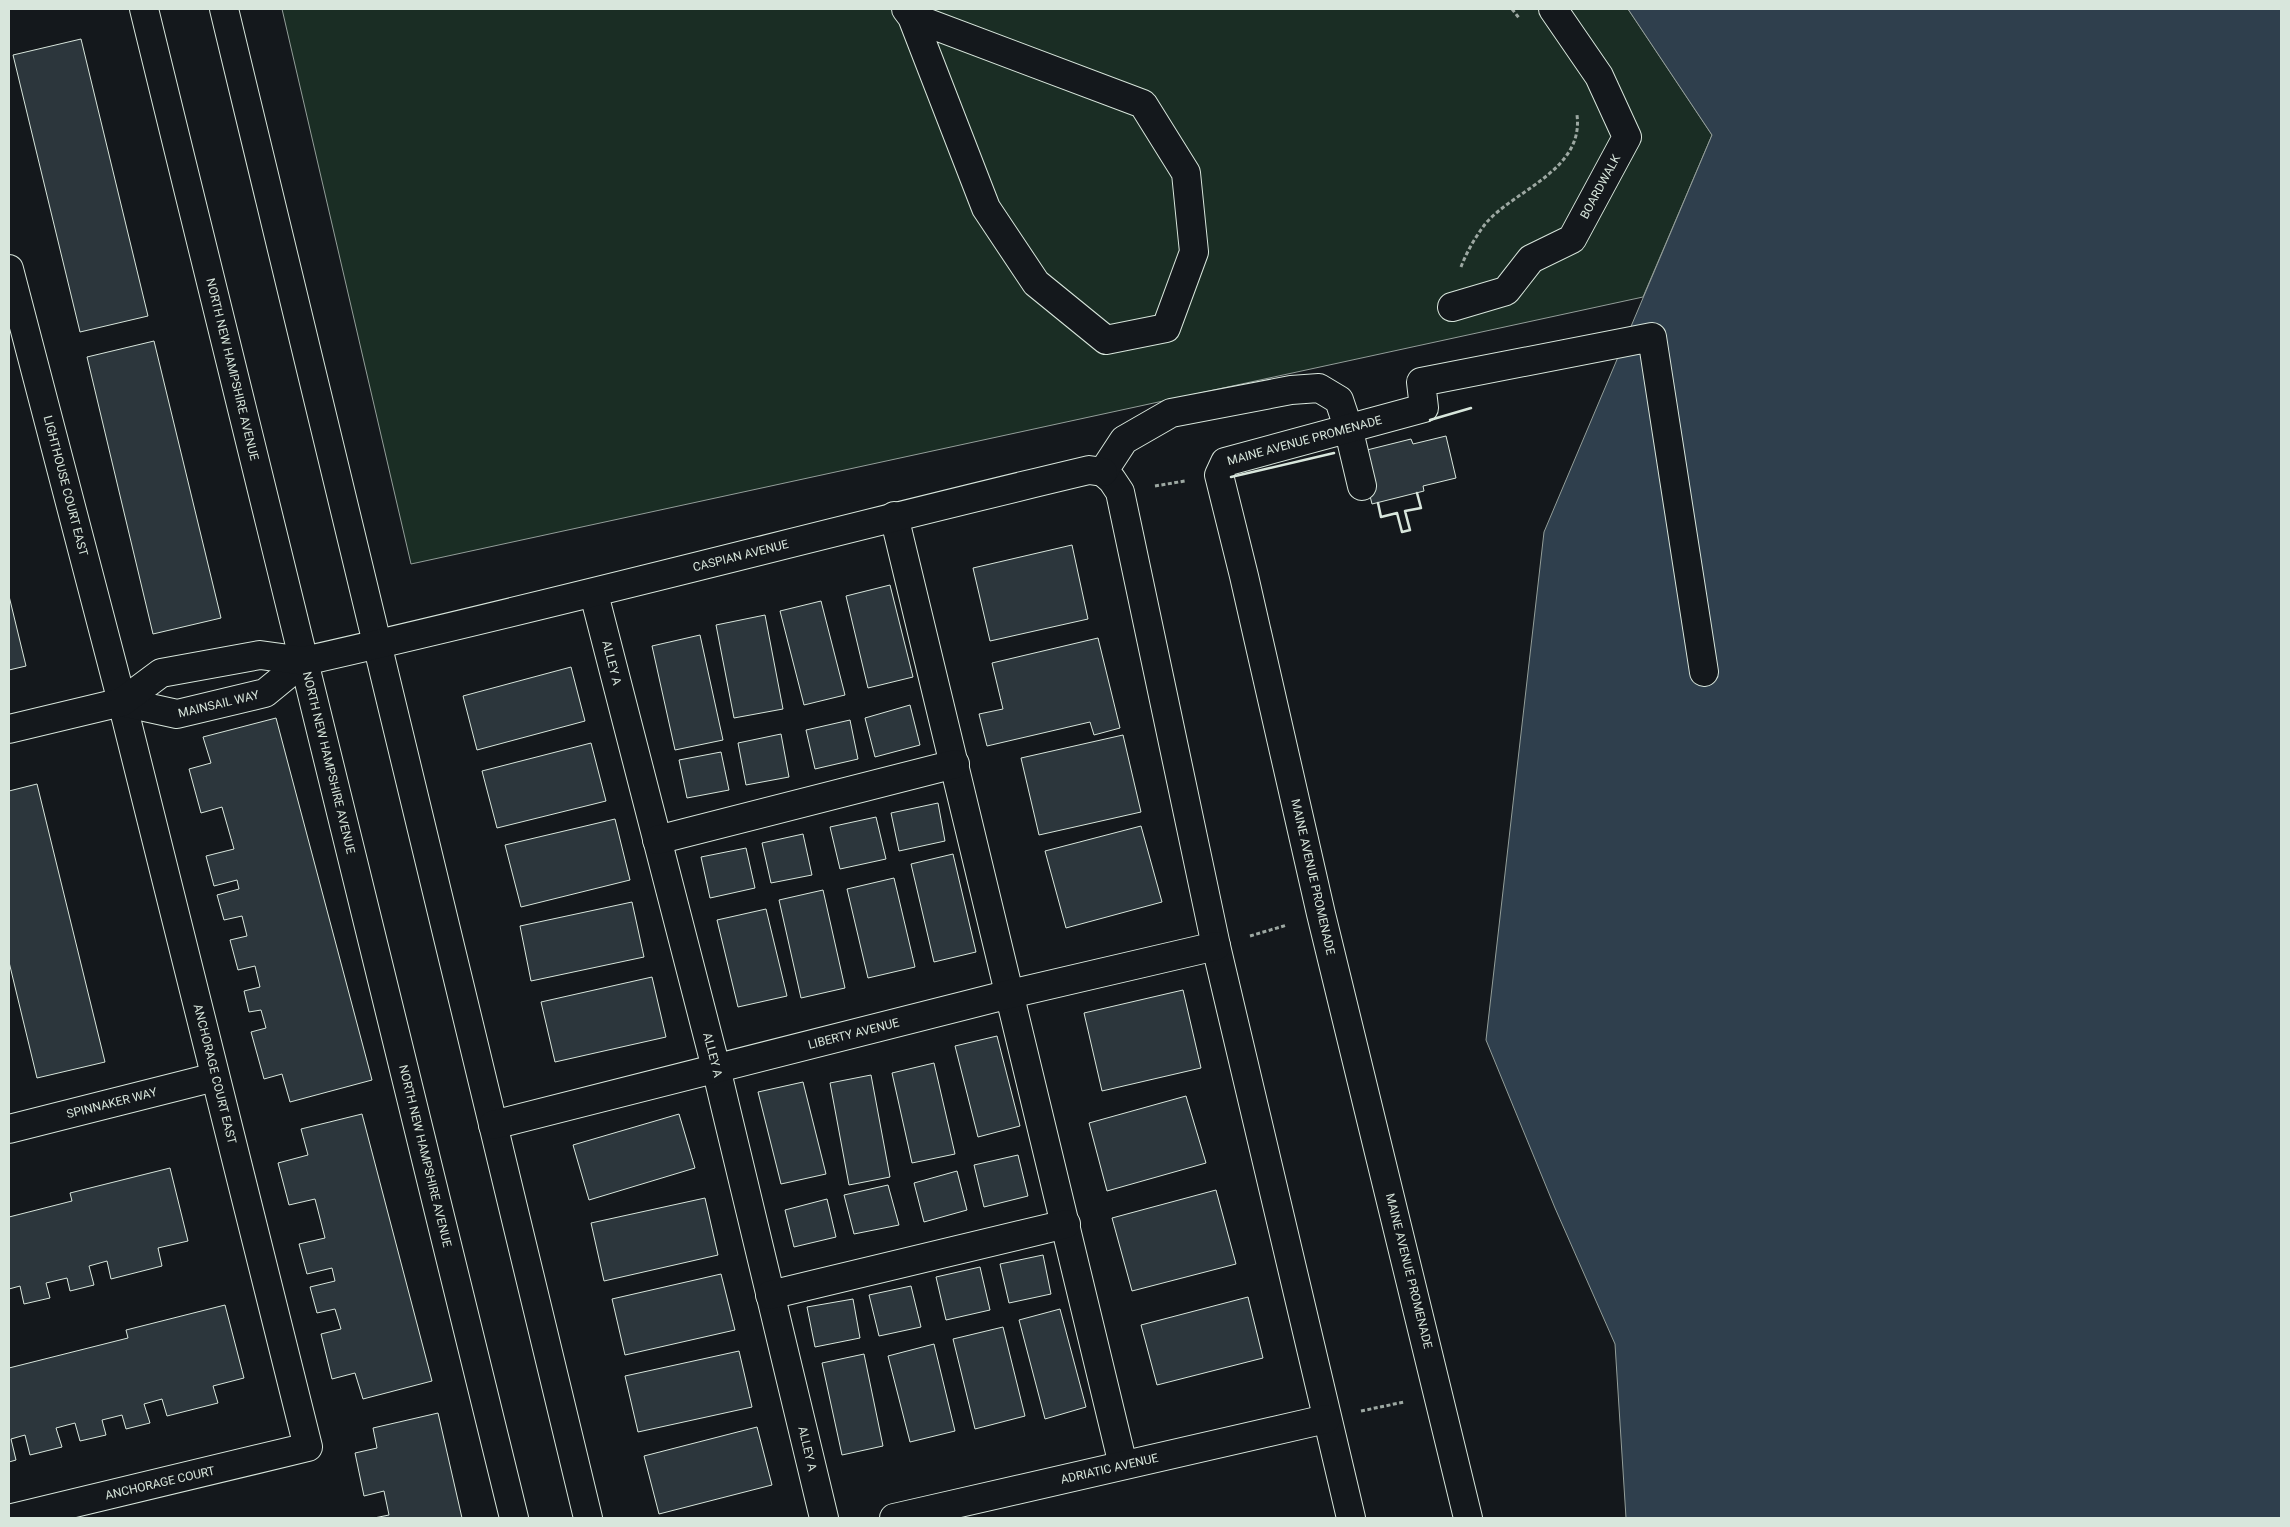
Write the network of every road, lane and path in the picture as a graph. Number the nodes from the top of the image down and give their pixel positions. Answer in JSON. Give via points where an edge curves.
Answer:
{"nodes":[{"id":1,"x":144,"y":9,"type":"edge"},
{"id":2,"x":224,"y":9,"type":"edge"},
{"id":3,"x":1512,"y":9,"type":"edge"},
{"id":4,"x":1553,"y":9,"type":"edge"},
{"id":5,"x":909,"y":13,"type":"edge"},
{"id":6,"x":1523,"y":25,"type":"dead end"},
{"id":7,"x":1576,"y":113,"type":"dead end"},
{"id":8,"x":9,"y":270,"type":"edge"},
{"id":9,"x":1452,"y":307,"type":"joint"},
{"id":10,"x":1348,"y":427,"type":"junction"},
{"id":11,"x":1103,"y":472,"type":"junction"},
{"id":12,"x":1362,"y":486,"type":"dead end"},
{"id":13,"x":894,"y":516,"type":"junction"},
{"id":14,"x":594,"y":594,"type":"junction"},
{"id":15,"x":378,"y":644,"type":"junction"},
{"id":16,"x":304,"y":661,"type":"junction"},
{"id":17,"x":1704,"y":672,"type":"dead end"},
{"id":18,"x":122,"y":702,"type":"junction"},
{"id":19,"x":9,"y":729,"type":"edge"},
{"id":20,"x":955,"y":764,"type":"junction"},
{"id":21,"x":657,"y":840,"type":"junction"},
{"id":22,"x":1321,"y":914,"type":"junction"},
{"id":23,"x":1216,"y":946,"type":"junction"},
{"id":24,"x":1010,"y":994,"type":"junction"},
{"id":25,"x":716,"y":1068,"type":"junction"},
{"id":26,"x":215,"y":1077,"type":"junction"},
{"id":27,"x":493,"y":1125,"type":"junction"},
{"id":28,"x":9,"y":1129,"type":"edge"},
{"id":29,"x":1066,"y":1224,"type":"junction"},
{"id":30,"x":770,"y":1295,"type":"junction"},
{"id":31,"x":1439,"y":1394,"type":"junction"},
{"id":32,"x":1326,"y":1419,"type":"junction"},
{"id":33,"x":308,"y":1447,"type":"joint"},
{"id":34,"x":1123,"y":1465,"type":"junction"},
{"id":35,"x":12,"y":1518,"type":"edge"},
{"id":36,"x":514,"y":1518,"type":"edge"},
{"id":37,"x":588,"y":1518,"type":"edge"},
{"id":38,"x":824,"y":1518,"type":"edge"},
{"id":39,"x":894,"y":1518,"type":"edge"},
{"id":40,"x":1351,"y":1518,"type":"edge"},
{"id":41,"x":1468,"y":1518,"type":"edge"}],
"edges":[{"from":1,"to":16,"type":"street","name":"NORTH NEW HAMPSHIRE AVENUE"},
{"from":2,"to":15,"type":"street"},
{"from":3,"to":6,"type":"path"},
{"from":4,"to":9,"type":"street","name":"BOARDWALK","via":[[1599,76],[1626,137],[1572,240],[1532,259],[1506,292]]},
{"from":5,"to":5,"type":"street","via":[[986,208],[1036,283],[1106,340],[1166,328],[1194,252],[1186,173],[1143,104]]},
{"from":7,"to":9,"type":"path","via":[[1575,138],[1558,167],[1487,222],[1472,243],[1462,265]]},
{"from":8,"to":18,"type":"street","name":"LIGHTHOUSE COURT EAST"},
{"from":10,"to":11,"type":"street","via":[[1339,400],[1318,388],[1291,390],[1170,413],[1124,440]]},
{"from":10,"to":12,"type":"street"},
{"from":10,"to":17,"type":"street","name":"MAINE AVENUE PROMENADE","via":[[1424,408],[1421,382],[1652,337]]},
{"from":10,"to":22,"type":"street","name":"MAINE AVENUE PROMENADE","via":[[1225,462],[1219,475]]},
{"from":11,"to":13,"type":"street","name":"CASPIAN AVENUE","via":[[1089,470]]},
{"from":11,"to":23,"type":"street","via":[[1120,492]]},
{"from":13,"to":14,"type":"street","name":"CASPIAN AVENUE"},
{"from":13,"to":20,"type":"street"},
{"from":14,"to":15,"type":"street","name":"CASPIAN AVENUE"},
{"from":14,"to":21,"type":"street","name":"ALLEY A"},
{"from":15,"to":16,"type":"street","name":"MAINSAIL WAY"},
{"from":15,"to":27,"type":"street"},
{"from":16,"to":18,"type":"street","name":"MAINSAIL WAY","via":[[260,655],[161,673]]},
{"from":16,"to":18,"type":"street","name":"MAINSAIL WAY","via":[[265,693],[176,714]]},
{"from":16,"to":36,"type":"street","name":"NORTH NEW HAMPSHIRE AVENUE"},
{"from":18,"to":19,"type":"street","name":"MAINSAIL WAY"},
{"from":18,"to":26,"type":"street","name":"ANCHORAGE COURT EAST"},
{"from":20,"to":21,"type":"street"},
{"from":20,"to":24,"type":"street"},
{"from":21,"to":25,"type":"street","name":"ALLEY A"},
{"from":22,"to":23,"type":"path"},
{"from":22,"to":31,"type":"street","name":"MAINE AVENUE PROMENADE"},
{"from":23,"to":24,"type":"street","name":"LIBERTY AVENUE"},
{"from":23,"to":32,"type":"street"},
{"from":24,"to":25,"type":"street","name":"LIBERTY AVENUE"},
{"from":24,"to":29,"type":"street"},
{"from":25,"to":27,"type":"street","name":"LIBERTY AVENUE"},
{"from":25,"to":30,"type":"street","name":"ALLEY A"},
{"from":26,"to":28,"type":"street","name":"SPINNAKER WAY"},
{"from":26,"to":33,"type":"street","name":"ANCHORAGE COURT EAST"},
{"from":27,"to":37,"type":"street"},
{"from":29,"to":30,"type":"street"},
{"from":29,"to":34,"type":"street"},
{"from":30,"to":38,"type":"street","name":"ALLEY A"},
{"from":31,"to":32,"type":"path"},
{"from":31,"to":41,"type":"street","name":"MAINE AVENUE PROMENADE"},
{"from":32,"to":34,"type":"street","name":"ADRIATIC AVENUE"},
{"from":32,"to":40,"type":"street"},
{"from":33,"to":35,"type":"street","name":"ANCHORAGE COURT"},
{"from":34,"to":39,"type":"street","name":"ADRIATIC AVENUE"}]}
